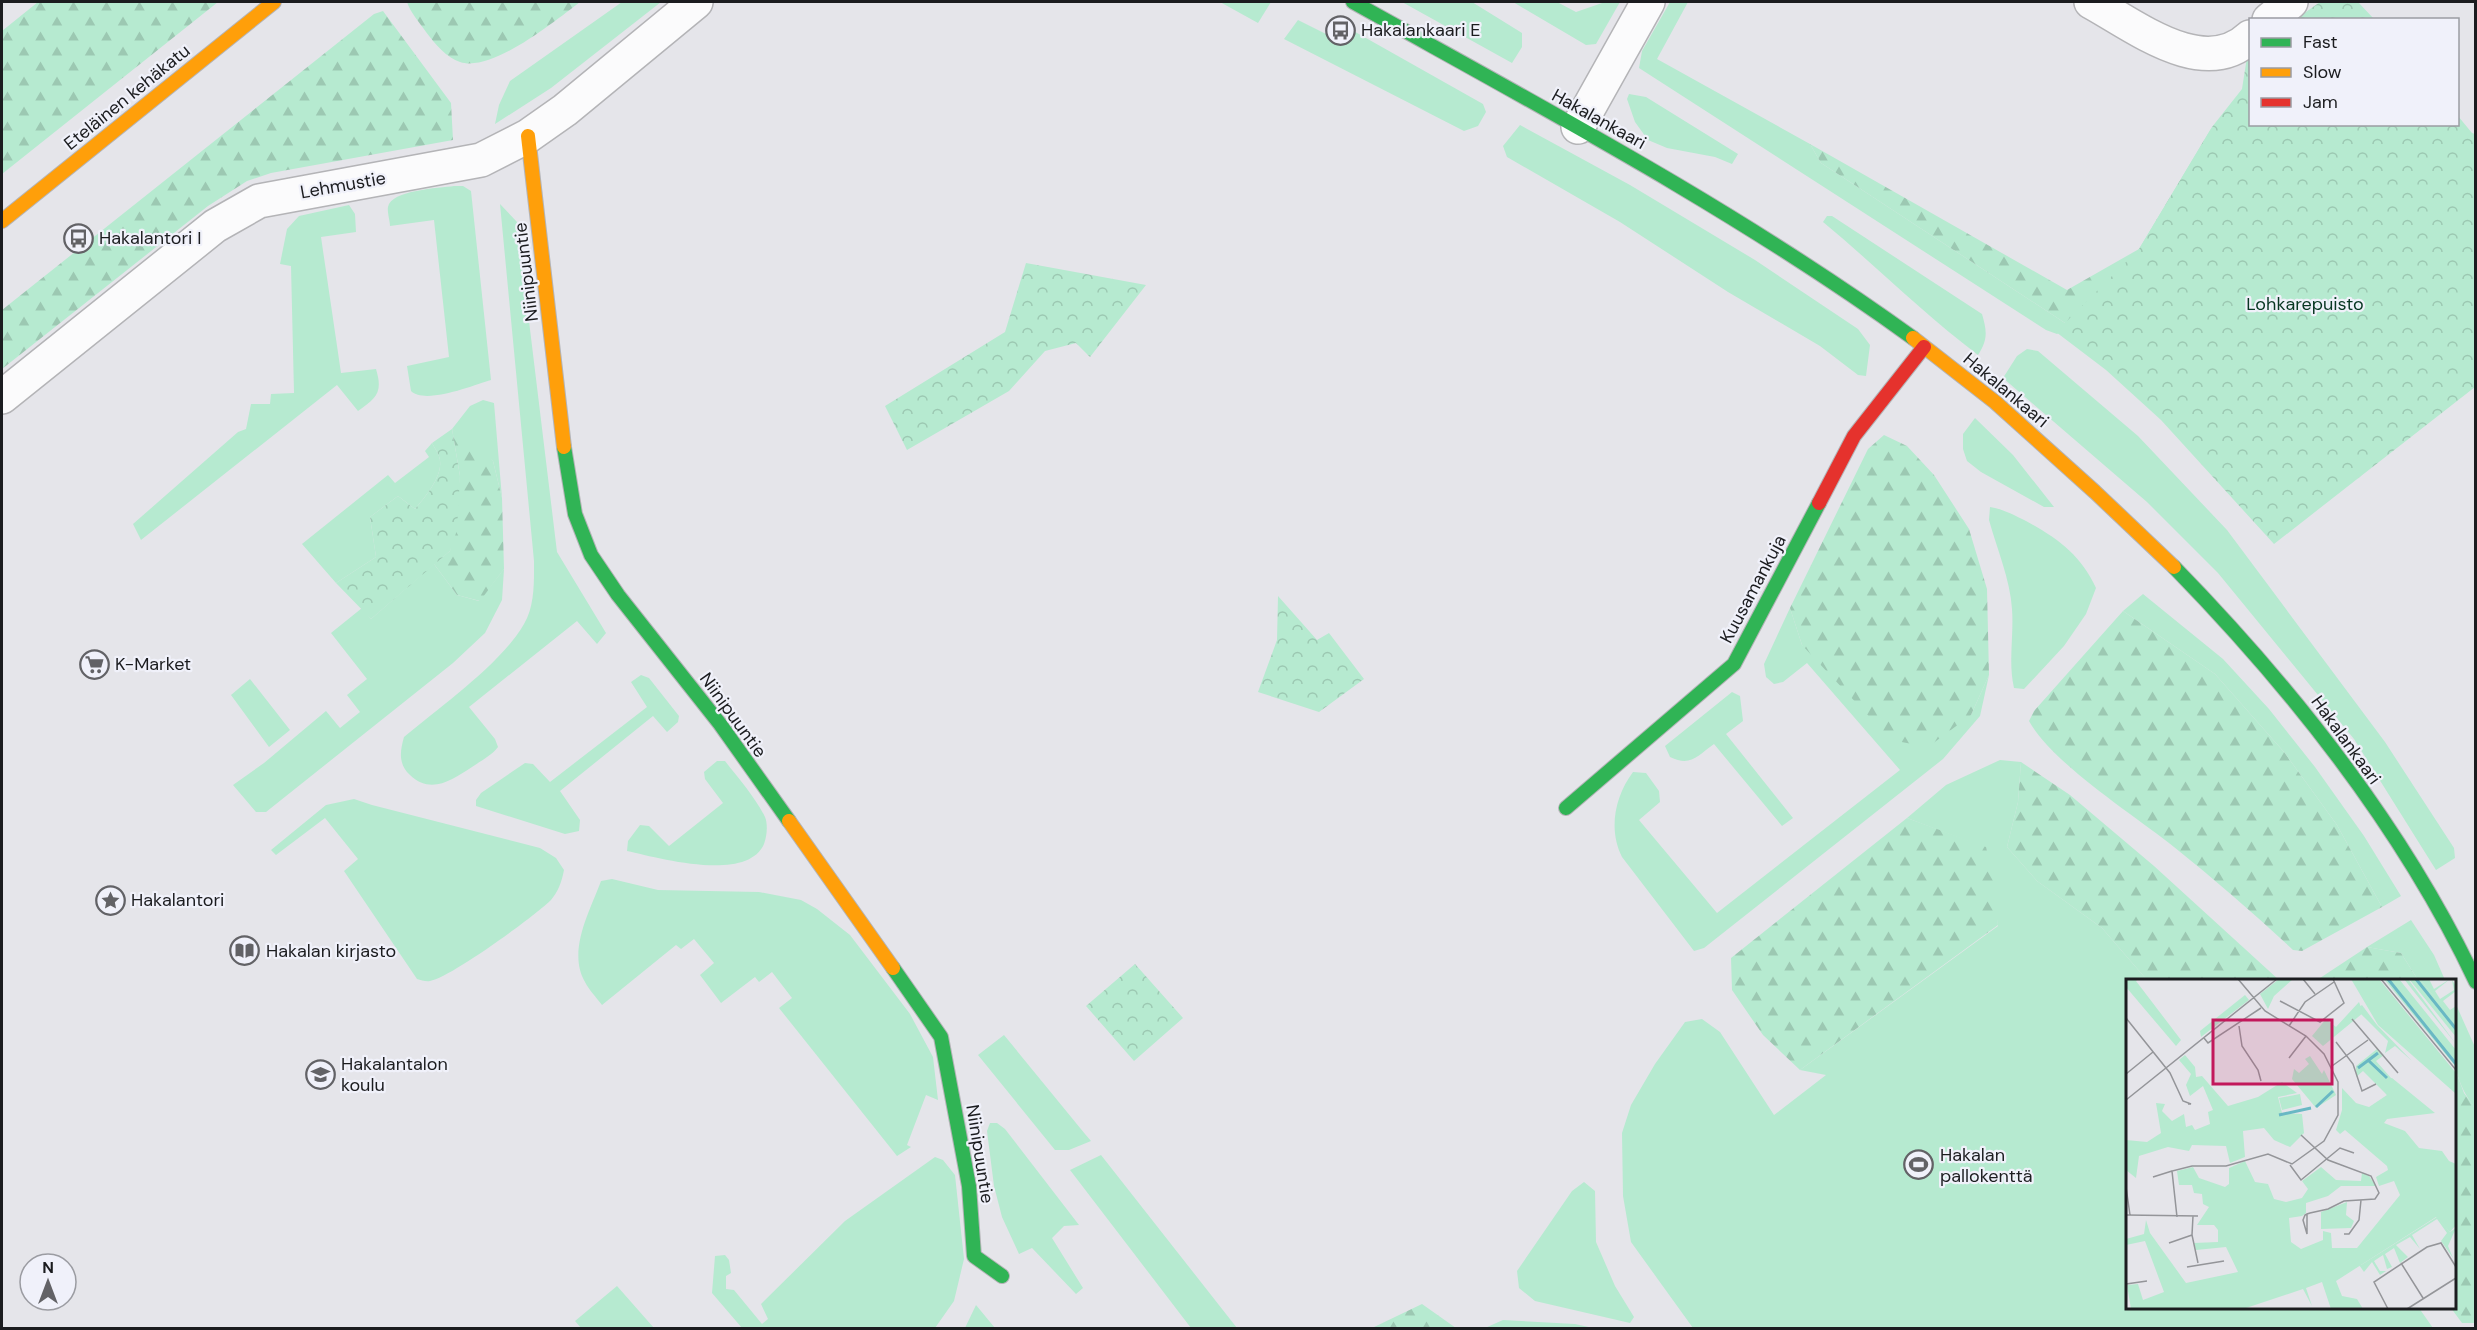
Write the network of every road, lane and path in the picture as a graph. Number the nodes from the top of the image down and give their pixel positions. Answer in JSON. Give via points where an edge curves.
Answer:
{"nodes":[{"id":1,"x":274,"y":2,"type":"edge"},
{"id":2,"x":696,"y":2,"type":"edge"},
{"id":3,"x":1353,"y":2,"type":"edge"},
{"id":4,"x":1648,"y":2,"type":"edge"},
{"id":5,"x":2091,"y":2,"type":"edge"},
{"id":6,"x":2290,"y":2,"type":"edge"},
{"id":7,"x":2271,"y":18,"type":"edge"},
{"id":8,"x":2249,"y":38,"type":"edge"},
{"id":9,"x":1578,"y":127,"type":"junction"},
{"id":10,"x":528,"y":136,"type":"junction"},
{"id":11,"x":2,"y":221,"type":"edge"},
{"id":12,"x":1924,"y":347,"type":"junction"},
{"id":13,"x":2,"y":397,"type":"edge"},
{"id":14,"x":1566,"y":808,"type":"dead end"},
{"id":15,"x":2471,"y":961,"type":"edge"},
{"id":16,"x":1002,"y":1276,"type":"dead end"}],
"edges":[{"from":1,"to":11,"type":"street","name":"Eteläinen kehäkatu"},
{"from":2,"to":10,"type":"street","name":"Lehmustie"},
{"from":3,"to":9,"type":"street","name":"Hakalankaari"},
{"from":4,"to":9,"type":"street"},
{"from":5,"to":8,"type":"street","via":[[2189,53],[2217,54]]},
{"from":6,"to":7,"type":"street"},
{"from":9,"to":12,"type":"street","name":"Hakalankaari","via":[[1815,270]]},
{"from":10,"to":13,"type":"street","name":"Lehmustie","via":[[481,160],[259,201],[215,226]]},
{"from":10,"to":16,"type":"street","name":"Niinipuuntie","via":[[568,481],[575,514],[591,555],[720,724],[941,1037],[969,1186],[974,1256]]},
{"from":12,"to":14,"type":"street","name":"Kuusamankuja","via":[[1854,436],[1734,664]]},
{"from":12,"to":15,"type":"street","name":"Hakalankaari","via":[[2079,476],[2201,591],[2307,714],[2392,834]]}]}
